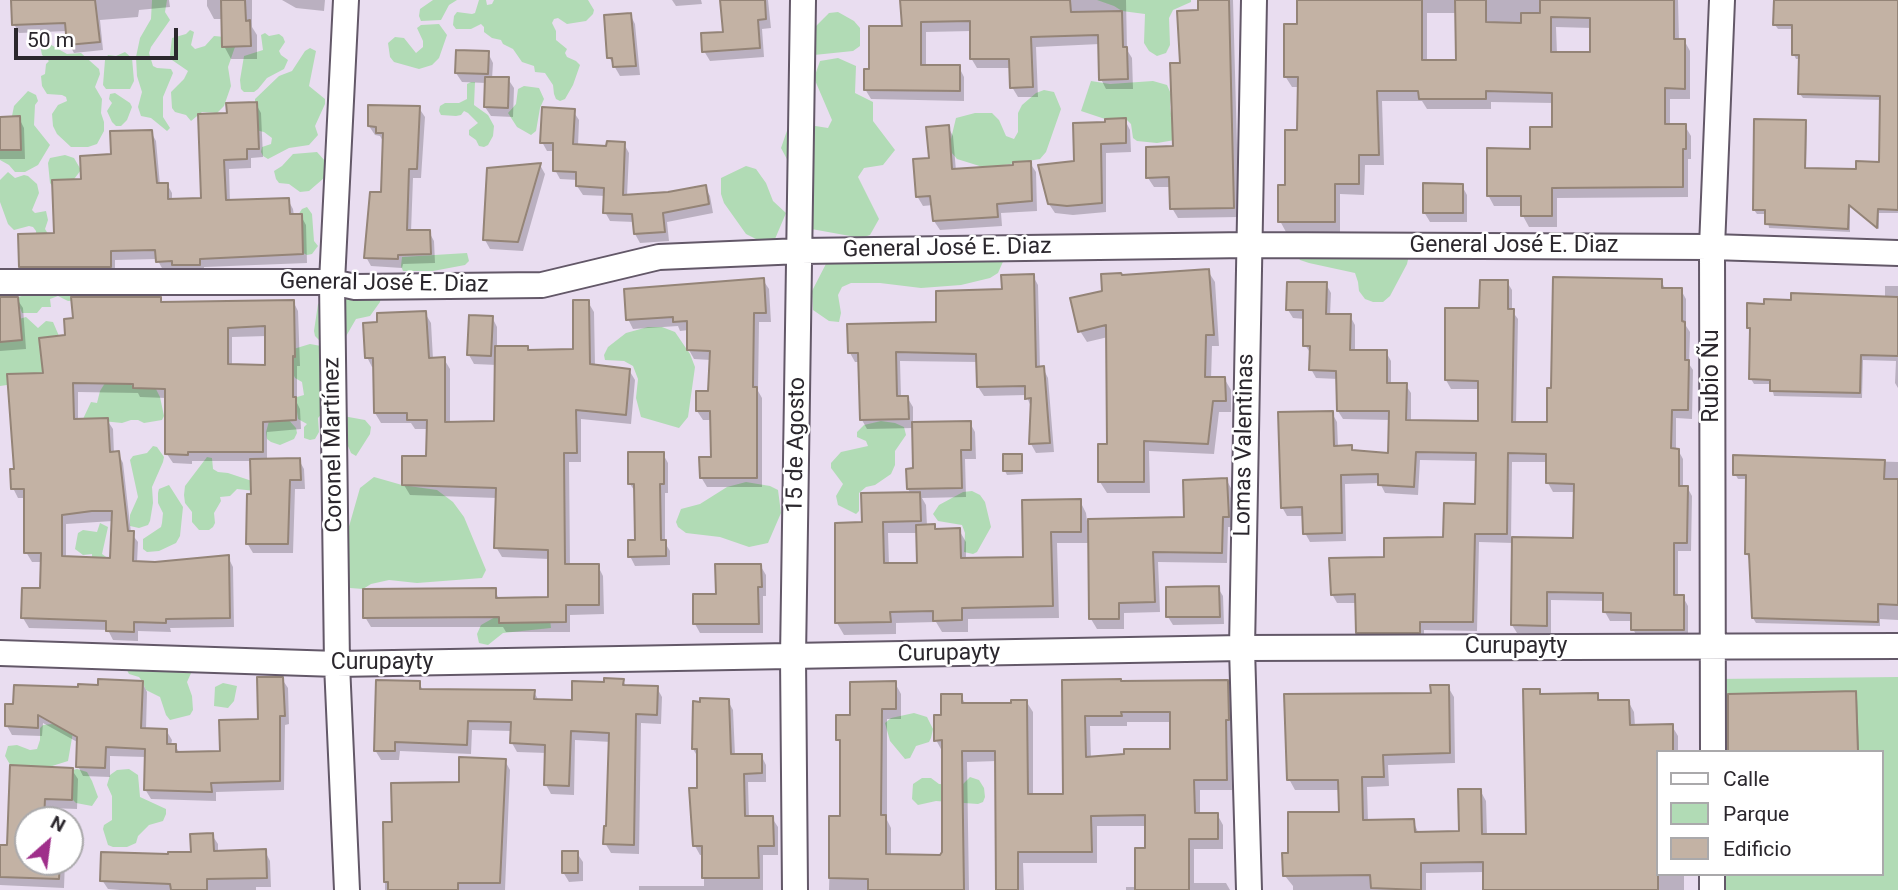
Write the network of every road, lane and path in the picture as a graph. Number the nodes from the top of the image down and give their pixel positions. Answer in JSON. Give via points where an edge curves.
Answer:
{"nodes":[{"id":1,"x":346,"y":0,"type":"edge"},
{"id":2,"x":803,"y":0,"type":"edge"},
{"id":3,"x":1254,"y":0,"type":"edge"},
{"id":4,"x":1722,"y":0,"type":"edge"},
{"id":5,"x":1248,"y":245,"type":"junction"},
{"id":6,"x":1712,"y":247,"type":"junction"},
{"id":7,"x":801,"y":251,"type":"junction"},
{"id":8,"x":1898,"y":253,"type":"edge"},
{"id":9,"x":0,"y":282,"type":"edge"},
{"id":10,"x":332,"y":282,"type":"junction"},
{"id":11,"x":1714,"y":645,"type":"junction"},
{"id":12,"x":1898,"y":646,"type":"edge"},
{"id":13,"x":1242,"y":648,"type":"junction"},
{"id":14,"x":0,"y":653,"type":"edge"},
{"id":15,"x":793,"y":657,"type":"junction"},
{"id":16,"x":337,"y":664,"type":"junction"},
{"id":17,"x":1713,"y":750,"type":"edge"},
{"id":18,"x":347,"y":890,"type":"edge"},
{"id":19,"x":795,"y":890,"type":"edge"},
{"id":20,"x":1250,"y":890,"type":"edge"}],
"edges":[{"from":1,"to":10,"type":"street","name":"Coronel Martínez"},
{"from":2,"to":7,"type":"street","name":"15 de Agosto"},
{"from":3,"to":5,"type":"street","name":"Lomas Valentinas"},
{"from":4,"to":6,"type":"street","name":"Rubio Ñu"},
{"from":5,"to":6,"type":"street","name":"General José E. Diaz"},
{"from":5,"to":7,"type":"street","name":"General José E. Diaz"},
{"from":5,"to":13,"type":"street","name":"Lomas Valentinas"},
{"from":6,"to":8,"type":"street","name":"General José E. Diaz"},
{"from":6,"to":11,"type":"street","name":"Rubio Ñu"},
{"from":7,"to":10,"type":"street","name":"General José E. Diaz","via":[[659,257],[542,285],[355,287]]},
{"from":7,"to":15,"type":"street","name":"15 de Agosto"},
{"from":9,"to":10,"type":"street","name":"General José E. Diaz"},
{"from":10,"to":16,"type":"street","name":"Coronel Martínez"},
{"from":11,"to":12,"type":"street","name":"Curupayty"},
{"from":11,"to":13,"type":"street","name":"Curupayty"},
{"from":11,"to":17,"type":"street","name":"Rubio Ñu"},
{"from":13,"to":15,"type":"street","name":"Curupayty"},
{"from":13,"to":20,"type":"street","name":"Lomas Valentinas"},
{"from":14,"to":16,"type":"street","name":"Curupayty"},
{"from":15,"to":16,"type":"street","name":"Curupayty"},
{"from":15,"to":19,"type":"street","name":"15 de Agosto"},
{"from":16,"to":18,"type":"street","name":"Coronel Martínez"}]}
